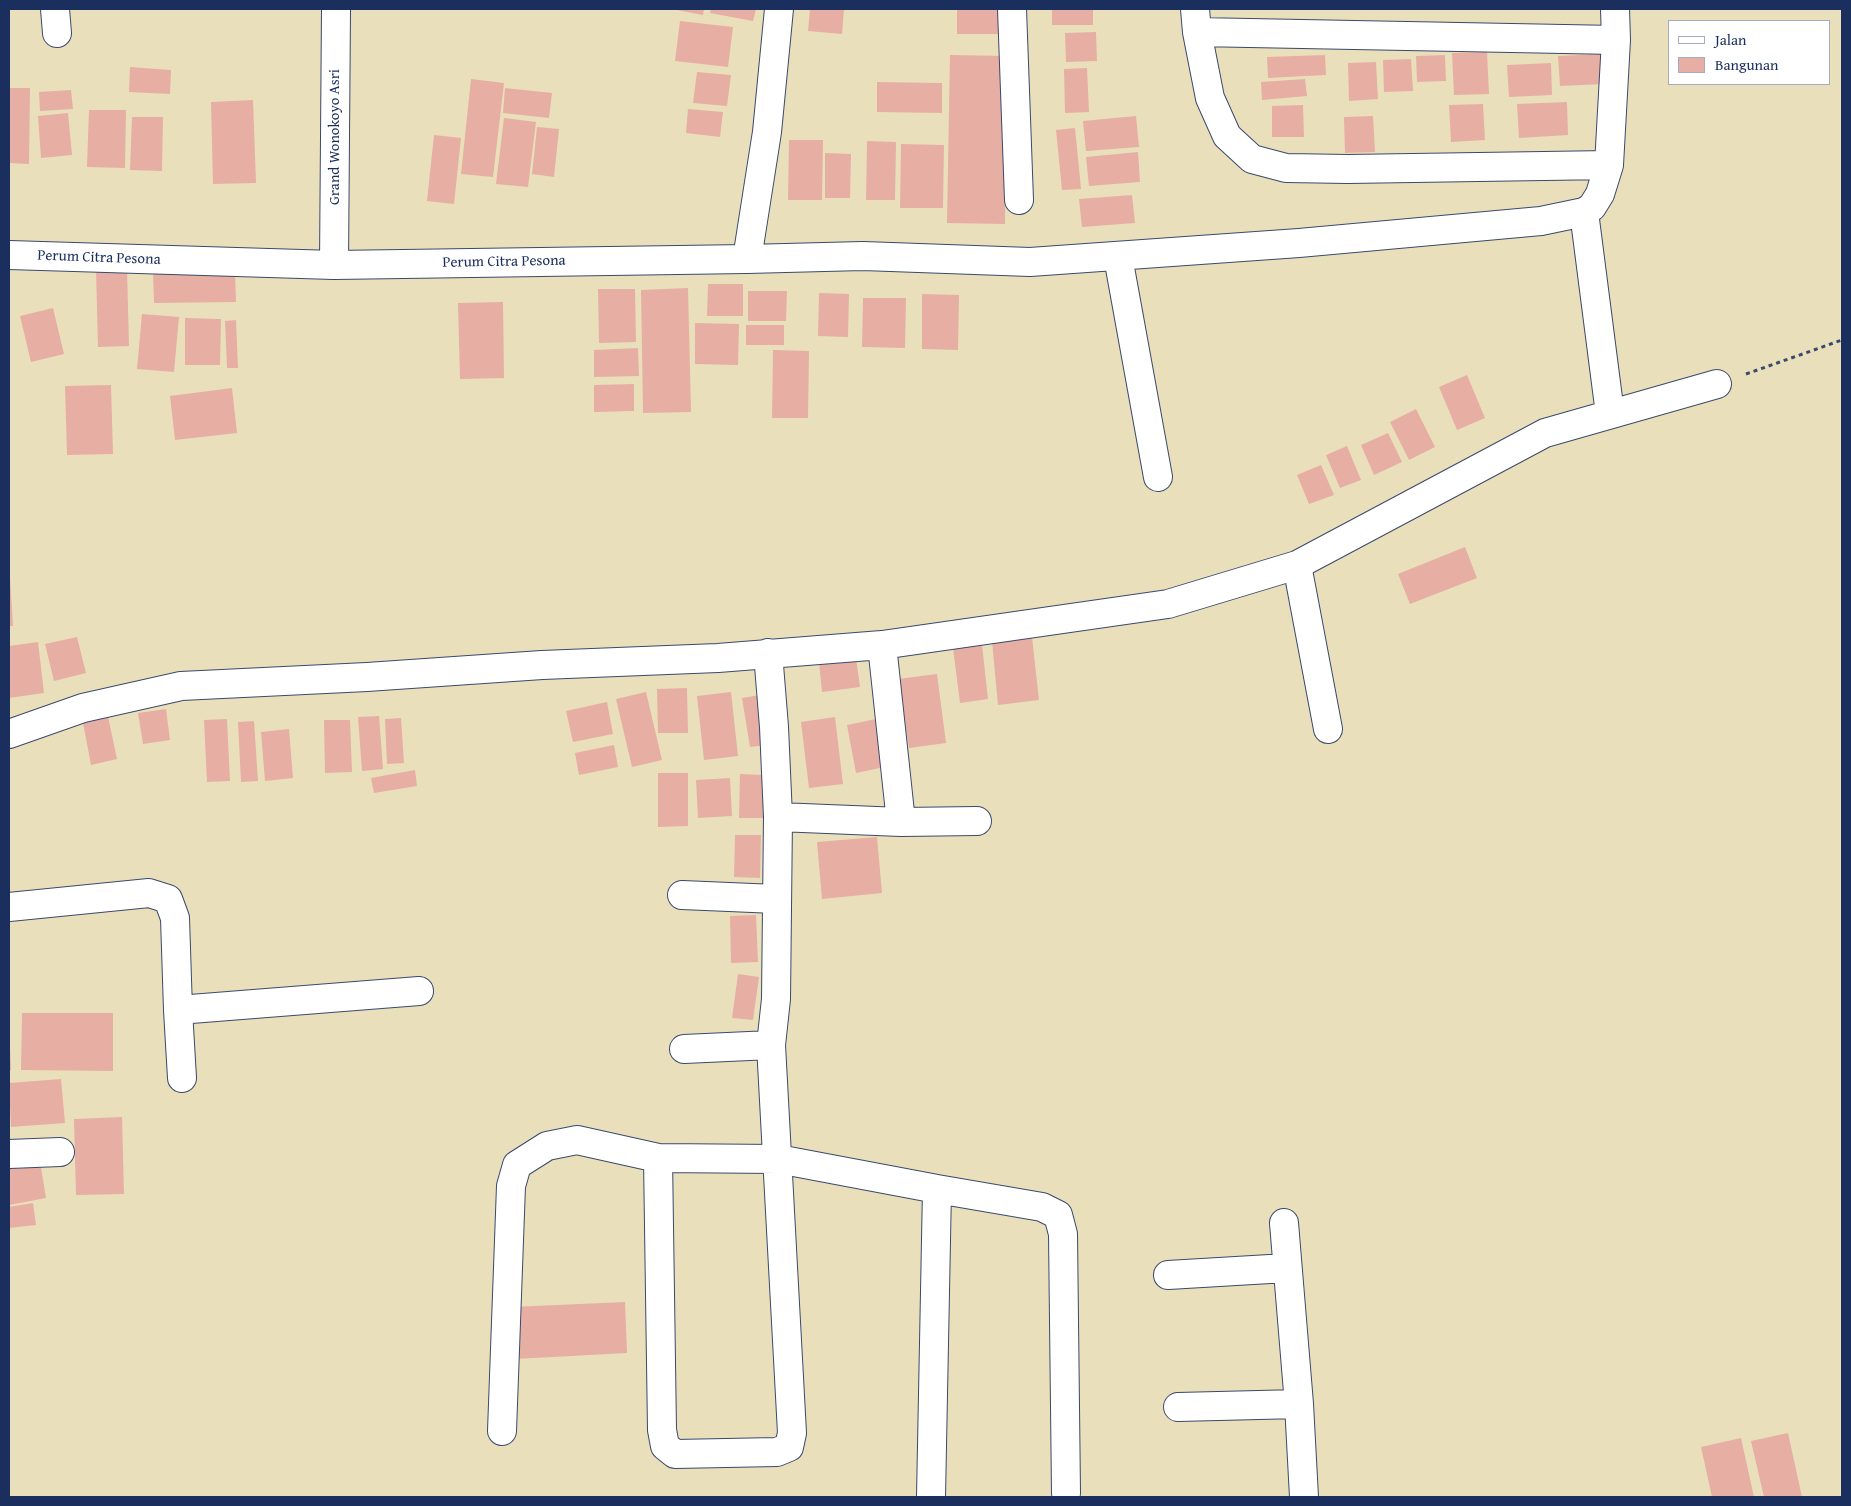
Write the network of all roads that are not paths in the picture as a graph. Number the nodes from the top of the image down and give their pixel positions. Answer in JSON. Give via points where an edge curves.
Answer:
{"nodes":[{"id":1,"x":336,"y":9,"type":"edge"},
{"id":2,"x":779,"y":9,"type":"edge"},
{"id":3,"x":1012,"y":9,"type":"edge"},
{"id":4,"x":1615,"y":9,"type":"edge"},
{"id":5,"x":1196,"y":20,"type":"edge"},
{"id":6,"x":1616,"y":40,"type":"junction"},
{"id":7,"x":1609,"y":165,"type":"junction"},
{"id":8,"x":1019,"y":200,"type":"dead end"},
{"id":9,"x":1584,"y":212,"type":"junction"},
{"id":10,"x":9,"y":255,"type":"edge"},
{"id":11,"x":1118,"y":257,"type":"junction"},
{"id":12,"x":746,"y":259,"type":"junction"},
{"id":13,"x":334,"y":264,"type":"junction"},
{"id":14,"x":1717,"y":384,"type":"road end"},
{"id":15,"x":1608,"y":403,"type":"junction"},
{"id":16,"x":1158,"y":477,"type":"dead end"},
{"id":17,"x":1297,"y":566,"type":"junction"},
{"id":18,"x":882,"y":645,"type":"junction"},
{"id":19,"x":768,"y":654,"type":"junction"},
{"id":20,"x":1328,"y":729,"type":"dead end"},
{"id":21,"x":9,"y":734,"type":"edge"},
{"id":22,"x":778,"y":817,"type":"junction"},
{"id":23,"x":977,"y":821,"type":"dead end"},
{"id":24,"x":901,"y":822,"type":"junction"},
{"id":25,"x":682,"y":896,"type":"dead end"},
{"id":26,"x":776,"y":899,"type":"junction"},
{"id":27,"x":9,"y":907,"type":"edge"},
{"id":28,"x":419,"y":990,"type":"dead end"},
{"id":29,"x":178,"y":1010,"type":"junction"},
{"id":30,"x":772,"y":1044,"type":"junction"},
{"id":31,"x":684,"y":1049,"type":"dead end"},
{"id":32,"x":182,"y":1078,"type":"dead end"},
{"id":33,"x":60,"y":1152,"type":"dead end"},
{"id":34,"x":9,"y":1154,"type":"edge"},
{"id":35,"x":658,"y":1158,"type":"junction"},
{"id":36,"x":778,"y":1159,"type":"junction"},
{"id":37,"x":938,"y":1189,"type":"junction"},
{"id":38,"x":1284,"y":1223,"type":"dead end"},
{"id":39,"x":1287,"y":1268,"type":"junction"},
{"id":40,"x":1168,"y":1275,"type":"dead end"},
{"id":41,"x":1299,"y":1404,"type":"junction"},
{"id":42,"x":1178,"y":1407,"type":"dead end"},
{"id":43,"x":502,"y":1431,"type":"dead end"},
{"id":44,"x":1066,"y":1494,"type":"dead end"},
{"id":45,"x":931,"y":1497,"type":"edge"},
{"id":46,"x":1304,"y":1497,"type":"edge"}],
"edges":[{"from":1,"to":13,"type":"street","name":"Grand Wonokoyo Asri"},
{"from":2,"to":12,"type":"street","via":[[767,132]]},
{"from":3,"to":8,"type":"street"},
{"from":4,"to":6,"type":"street"},
{"from":5,"to":6,"type":"street"},
{"from":5,"to":7,"type":"street","via":[[1210,98],[1227,136],[1252,159],[1286,168],[1339,169]]},
{"from":6,"to":7,"type":"street"},
{"from":7,"to":9,"type":"street","via":[[1600,194],[1592,207]]},
{"from":9,"to":11,"type":"street","name":"Perum Citra Pesona","via":[[1542,221]]},
{"from":9,"to":15,"type":"street"},
{"from":10,"to":13,"type":"street","name":"Perum Citra Pesona"},
{"from":11,"to":12,"type":"street","name":"Perum Citra Pesona","via":[[1030,262],[863,256]]},
{"from":11,"to":16,"type":"street"},
{"from":12,"to":13,"type":"street","name":"Perum Citra Pesona"},
{"from":14,"to":15,"type":"street"},
{"from":15,"to":17,"type":"street","via":[[1545,433]]},
{"from":17,"to":18,"type":"street","via":[[1168,604]]},
{"from":17,"to":20,"type":"street"},
{"from":18,"to":19,"type":"street"},
{"from":18,"to":24,"type":"street"},
{"from":19,"to":21,"type":"street","via":[[181,686],[83,708]]},
{"from":19,"to":22,"type":"street"},
{"from":22,"to":24,"type":"street"},
{"from":22,"to":26,"type":"street"},
{"from":23,"to":24,"type":"street"},
{"from":25,"to":26,"type":"street"},
{"from":26,"to":30,"type":"street","via":[[776,999]]},
{"from":27,"to":29,"type":"street","via":[[149,893],[168,899],[175,918]]},
{"from":28,"to":29,"type":"street"},
{"from":29,"to":32,"type":"street"},
{"from":30,"to":31,"type":"street"},
{"from":30,"to":36,"type":"street"},
{"from":33,"to":34,"type":"street"},
{"from":35,"to":36,"type":"street"},
{"from":35,"to":36,"type":"street","via":[[662,1430],[665,1446],[676,1454],[777,1452],[789,1447],[792,1433]]},
{"from":35,"to":43,"type":"street","via":[[577,1140],[547,1146],[517,1165],[511,1186]]},
{"from":36,"to":37,"type":"street"},
{"from":37,"to":44,"type":"street","via":[[1042,1207],[1058,1215],[1063,1234]]},
{"from":37,"to":45,"type":"street"},
{"from":38,"to":39,"type":"street"},
{"from":39,"to":40,"type":"street"},
{"from":39,"to":41,"type":"street"},
{"from":41,"to":42,"type":"street"},
{"from":41,"to":46,"type":"street"}]}
